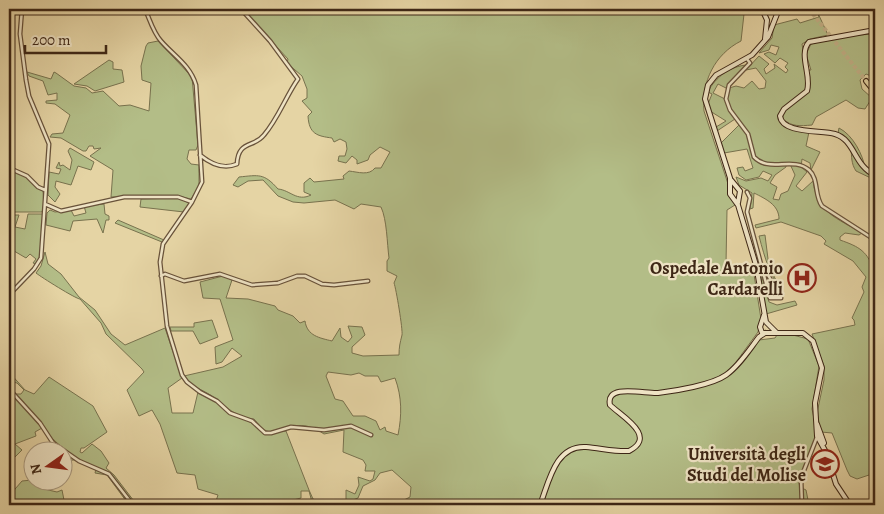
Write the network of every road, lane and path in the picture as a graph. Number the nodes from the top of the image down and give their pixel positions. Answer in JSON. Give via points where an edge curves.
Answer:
{"nodes":[{"id":1,"x":22,"y":9,"type":"edge"},
{"id":2,"x":145,"y":9,"type":"edge"},
{"id":3,"x":240,"y":9,"type":"edge"},
{"id":4,"x":764,"y":11,"type":"edge"},
{"id":5,"x":777,"y":11,"type":"edge"},
{"id":6,"x":875,"y":30,"type":"edge"},
{"id":7,"x":765,"y":41,"type":"junction"},
{"id":8,"x":747,"y":59,"type":"junction"},
{"id":9,"x":866,"y":82,"type":"tunnel mouth"},
{"id":10,"x":875,"y":92,"type":"edge"},
{"id":11,"x":200,"y":156,"type":"junction"},
{"id":12,"x":9,"y":168,"type":"edge"},
{"id":13,"x":875,"y":175,"type":"edge"},
{"id":14,"x":735,"y":188,"type":"junction"},
{"id":15,"x":45,"y":190,"type":"junction"},
{"id":16,"x":747,"y":192,"type":"junction"},
{"id":17,"x":738,"y":196,"type":"junction"},
{"id":18,"x":192,"y":202,"type":"junction"},
{"id":19,"x":45,"y":204,"type":"junction"},
{"id":20,"x":875,"y":240,"type":"edge"},
{"id":21,"x":763,"y":266,"type":"junction"},
{"id":22,"x":161,"y":276,"type":"junction"},
{"id":23,"x":368,"y":280,"type":"dead end"},
{"id":24,"x":9,"y":295,"type":"edge"},
{"id":25,"x":764,"y":315,"type":"junction"},
{"id":26,"x":766,"y":322,"type":"junction"},
{"id":27,"x":760,"y":327,"type":"junction"},
{"id":28,"x":771,"y":327,"type":"junction"},
{"id":29,"x":776,"y":332,"type":"junction"},
{"id":30,"x":766,"y":333,"type":"junction"},
{"id":31,"x":759,"y":337,"type":"junction"},
{"id":32,"x":9,"y":389,"type":"edge"},
{"id":33,"x":371,"y":435,"type":"dead end"},
{"id":34,"x":819,"y":436,"type":"junction"},
{"id":35,"x":814,"y":446,"type":"junction"},
{"id":36,"x":823,"y":447,"type":"junction"},
{"id":37,"x":827,"y":454,"type":"junction"},
{"id":38,"x":133,"y":505,"type":"edge"},
{"id":39,"x":540,"y":505,"type":"edge"},
{"id":40,"x":802,"y":505,"type":"edge"},
{"id":41,"x":850,"y":505,"type":"edge"}],
"edges":[{"from":1,"to":15,"type":"street","via":[[20,34],[29,96],[49,144]]},
{"from":2,"to":11,"type":"street","via":[[160,39],[193,75]]},
{"from":3,"to":11,"type":"street","via":[[298,78],[264,135],[244,146],[237,164],[217,166]]},
{"from":4,"to":5,"type":"main road","via":[[771,17]]},
{"from":4,"to":7,"type":"main road","via":[[768,27]]},
{"from":5,"to":7,"type":"main road"},
{"from":6,"to":13,"type":"main road","via":[[810,42],[805,49],[809,80],[807,91],[781,111],[780,116],[783,123],[791,128],[836,134],[843,138],[861,166]]},
{"from":7,"to":8,"type":"main road"},
{"from":8,"to":14,"type":"main road","via":[[716,75],[705,94],[706,106]]},
{"from":8,"to":20,"type":"street","via":[[750,63],[729,85],[726,98],[730,110],[748,134],[754,158],[766,164],[792,164],[807,168],[813,176],[822,206]]},
{"from":9,"to":10,"type":"main road"},
{"from":11,"to":18,"type":"street","via":[[202,182]]},
{"from":12,"to":15,"type":"street","via":[[28,176]]},
{"from":14,"to":16,"type":"street"},
{"from":14,"to":17,"type":"main road"},
{"from":14,"to":17,"type":"main road","via":[[730,194]]},
{"from":15,"to":19,"type":"street"},
{"from":16,"to":17,"type":"street"},
{"from":16,"to":21,"type":"street","via":[[750,198],[747,212]]},
{"from":17,"to":25,"type":"main road","via":[[756,265]]},
{"from":18,"to":19,"type":"street","via":[[178,197],[124,197],[61,211]]},
{"from":18,"to":22,"type":"street","via":[[163,244]]},
{"from":19,"to":24,"type":"street","via":[[41,258]]},
{"from":21,"to":21,"type":"street","via":[[770,298],[781,298],[772,282]]},
{"from":22,"to":23,"type":"street","via":[[165,274],[184,282],[220,274],[252,285],[297,276],[334,285]]},
{"from":22,"to":33,"type":"street","via":[[174,354],[182,375],[194,387],[265,432],[351,426]]},
{"from":25,"to":26,"type":"main road"},
{"from":25,"to":27,"type":"main road"},
{"from":26,"to":27,"type":"main road"},
{"from":26,"to":28,"type":"main road"},
{"from":27,"to":30,"type":"main road"},
{"from":27,"to":31,"type":"main road"},
{"from":28,"to":29,"type":"main road"},
{"from":28,"to":30,"type":"main road"},
{"from":29,"to":30,"type":"main road"},
{"from":29,"to":34,"type":"main road","via":[[793,331],[811,338],[821,366],[815,403]]},
{"from":30,"to":31,"type":"main road"},
{"from":31,"to":39,"type":"main road","via":[[732,370],[721,378],[658,393],[613,394],[610,405],[637,428],[638,443],[629,450],[580,447],[564,454],[554,469]]},
{"from":32,"to":38,"type":"street","via":[[40,423],[53,443],[79,461],[108,474]]},
{"from":34,"to":35,"type":"street"},
{"from":34,"to":36,"type":"main road"},
{"from":34,"to":37,"type":"main road"},
{"from":35,"to":36,"type":"street"},
{"from":35,"to":40,"type":"street","via":[[801,478]]},
{"from":36,"to":37,"type":"main road"},
{"from":37,"to":41,"type":"main road","via":[[836,484]]}]}
